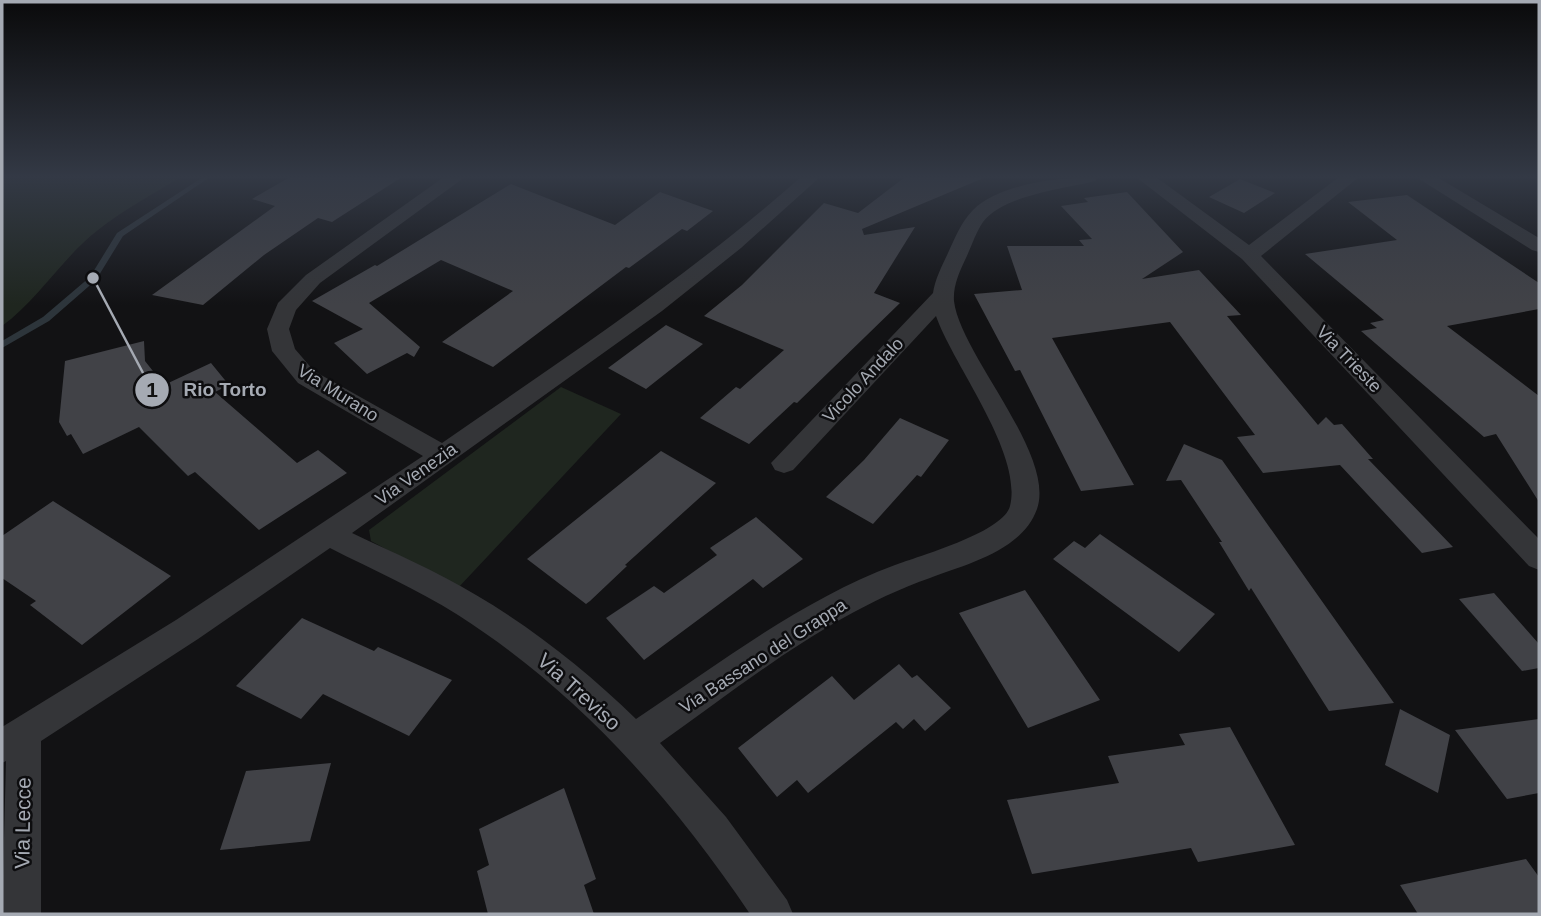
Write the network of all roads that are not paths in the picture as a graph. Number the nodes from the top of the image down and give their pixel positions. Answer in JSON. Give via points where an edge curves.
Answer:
{"nodes":[{"id":1,"x":396,"y":220,"type":"edge"},
{"id":2,"x":764,"y":220,"type":"edge"},
{"id":3,"x":976,"y":220,"type":"edge"},
{"id":4,"x":1203,"y":220,"type":"edge"},
{"id":5,"x":1295,"y":220,"type":"edge"},
{"id":6,"x":1496,"y":220,"type":"edge"},
{"id":7,"x":1539,"y":246,"type":"edge"},
{"id":8,"x":1250,"y":255,"type":"junction"},
{"id":9,"x":941,"y":297,"type":"junction"},
{"id":10,"x":443,"y":456,"type":"junction"},
{"id":11,"x":784,"y":463,"type":"dead end"},
{"id":12,"x":330,"y":535,"type":"junction"},
{"id":13,"x":1539,"y":558,"type":"edge"},
{"id":14,"x":13,"y":739,"type":"edge"},
{"id":15,"x":633,"y":741,"type":"junction"},
{"id":16,"x":21,"y":914,"type":"edge"},
{"id":17,"x":774,"y":914,"type":"edge"}],
"edges":[{"from":1,"to":10,"type":"street","name":"Via Murano","via":[[313,279],[286,308],[278,329],[284,351],[306,377]]},
{"from":2,"to":10,"type":"street","name":"Via Venezia","via":[[668,296]]},
{"from":3,"to":9,"type":"street"},
{"from":4,"to":8,"type":"street","name":"Via Trieste"},
{"from":5,"to":8,"type":"street"},
{"from":6,"to":7,"type":"street"},
{"from":8,"to":13,"type":"street","name":"Via Trieste"},
{"from":9,"to":11,"type":"street","name":"Vicolo Andalo"},
{"from":9,"to":15,"type":"street","name":"Via Bassano del Grappa","via":[[951,327],[1021,467],[1024,508],[1016,521],[985,543],[877,586],[829,612]]},
{"from":10,"to":12,"type":"street","name":"Via Venezia"},
{"from":12,"to":14,"type":"street","name":"Via Venezia"},
{"from":12,"to":15,"type":"street","name":"Via Treviso","via":[[485,616],[561,673]]},
{"from":14,"to":16,"type":"street","name":"Via Lecce"},
{"from":15,"to":17,"type":"street","name":"Via Treviso","via":[[706,820]]}]}
